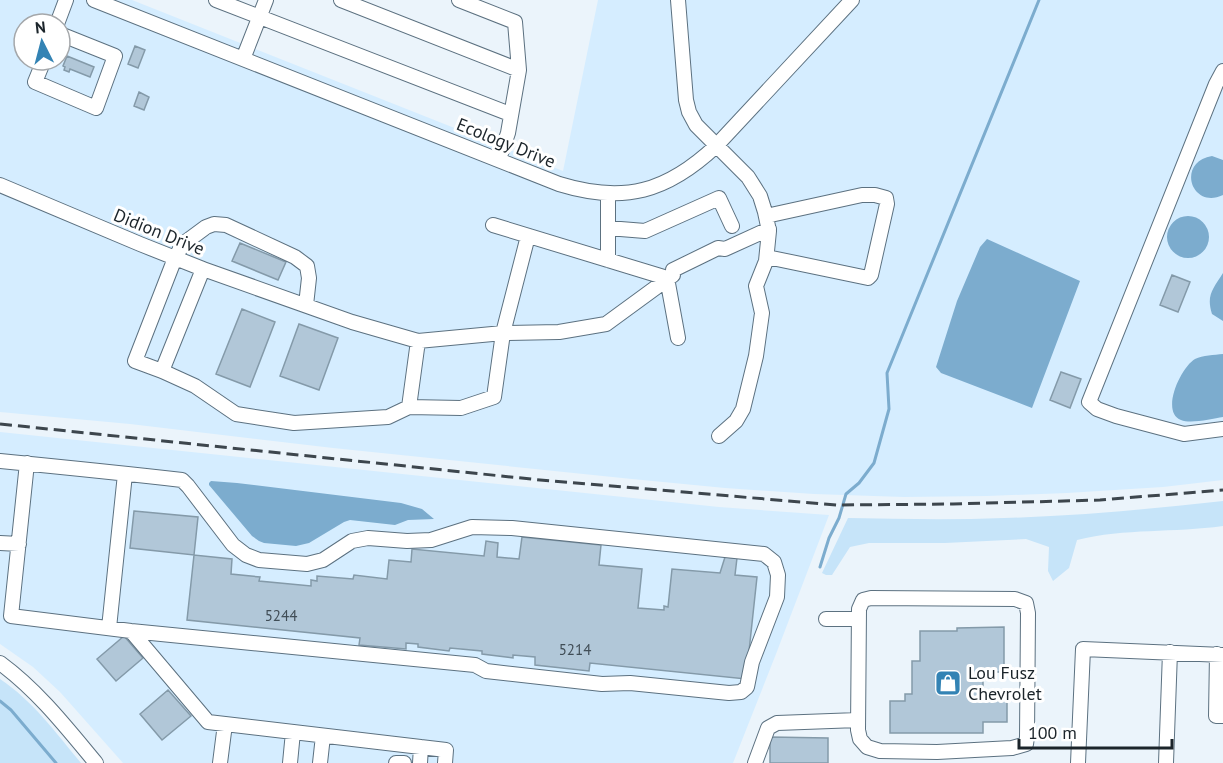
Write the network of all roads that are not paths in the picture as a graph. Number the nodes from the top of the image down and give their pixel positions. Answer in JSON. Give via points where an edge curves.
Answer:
{"nodes":[{"id":1,"x":94,"y":0,"type":"edge"},
{"id":2,"x":216,"y":0,"type":"edge"},
{"id":3,"x":266,"y":0,"type":"edge"},
{"id":4,"x":341,"y":0,"type":"edge"},
{"id":5,"x":459,"y":0,"type":"edge"},
{"id":6,"x":852,"y":0,"type":"edge"},
{"id":7,"x":679,"y":1,"type":"edge"},
{"id":8,"x":260,"y":17,"type":"junction"},
{"id":9,"x":72,"y":39,"type":"edge"},
{"id":10,"x":243,"y":59,"type":"junction"},
{"id":11,"x":519,"y":70,"type":"junction"},
{"id":12,"x":39,"y":72,"type":"edge"},
{"id":13,"x":1223,"y":72,"type":"edge"},
{"id":14,"x":510,"y":114,"type":"junction"},
{"id":15,"x":716,"y":146,"type":"junction"},
{"id":16,"x":499,"y":159,"type":"junction"},
{"id":17,"x":0,"y":185,"type":"edge"},
{"id":18,"x":608,"y":194,"type":"junction"},
{"id":19,"x":768,"y":223,"type":"junction"},
{"id":20,"x":493,"y":225,"type":"dead end"},
{"id":21,"x":732,"y":226,"type":"dead end"},
{"id":22,"x":608,"y":228,"type":"junction"},
{"id":23,"x":528,"y":236,"type":"junction"},
{"id":24,"x":767,"y":257,"type":"junction"},
{"id":25,"x":175,"y":258,"type":"junction"},
{"id":26,"x":608,"y":260,"type":"junction"},
{"id":27,"x":203,"y":269,"type":"junction"},
{"id":28,"x":670,"y":276,"type":"junction"},
{"id":29,"x":306,"y":305,"type":"junction"},
{"id":30,"x":503,"y":333,"type":"junction"},
{"id":31,"x":678,"y":338,"type":"dead end"},
{"id":32,"x":418,"y":341,"type":"junction"},
{"id":33,"x":162,"y":371,"type":"junction"},
{"id":34,"x":409,"y":407,"type":"junction"},
{"id":35,"x":1223,"y":429,"type":"edge"},
{"id":36,"x":719,"y":436,"type":"dead end"},
{"id":37,"x":0,"y":461,"type":"edge"},
{"id":38,"x":27,"y":464,"type":"junction"},
{"id":39,"x":125,"y":474,"type":"junction"},
{"id":40,"x":0,"y":543,"type":"edge"},
{"id":41,"x":19,"y":544,"type":"junction"},
{"id":42,"x":826,"y":619,"type":"dead end"},
{"id":43,"x":859,"y":619,"type":"junction"},
{"id":44,"x":109,"y":628,"type":"junction"},
{"id":45,"x":131,"y":631,"type":"junction"},
{"id":46,"x":1170,"y":652,"type":"junction"},
{"id":47,"x":1220,"y":654,"type":"edge"},
{"id":48,"x":0,"y":663,"type":"edge"},
{"id":49,"x":1223,"y":716,"type":"edge"},
{"id":50,"x":858,"y":720,"type":"junction"},
{"id":51,"x":225,"y":724,"type":"junction"},
{"id":52,"x":293,"y":732,"type":"junction"},
{"id":53,"x":323,"y":736,"type":"junction"},
{"id":54,"x":422,"y":747,"type":"junction"},
{"id":55,"x":937,"y":758,"type":"edge"},
{"id":56,"x":96,"y":763,"type":"edge"},
{"id":57,"x":220,"y":763,"type":"edge"},
{"id":58,"x":290,"y":763,"type":"edge"},
{"id":59,"x":320,"y":763,"type":"edge"},
{"id":60,"x":396,"y":763,"type":"edge"},
{"id":61,"x":404,"y":763,"type":"edge"},
{"id":62,"x":420,"y":763,"type":"edge"},
{"id":63,"x":445,"y":763,"type":"edge"},
{"id":64,"x":755,"y":763,"type":"edge"},
{"id":65,"x":1078,"y":763,"type":"edge"},
{"id":66,"x":1166,"y":763,"type":"edge"}],
"edges":[{"from":1,"to":10,"type":"street","name":"Ecology Drive"},
{"from":2,"to":8,"type":"street"},
{"from":3,"to":8,"type":"street"},
{"from":4,"to":11,"type":"street"},
{"from":5,"to":11,"type":"street","via":[[515,22]]},
{"from":6,"to":15,"type":"street","name":"Ecology Drive"},
{"from":7,"to":15,"type":"street","via":[[689,112]]},
{"from":8,"to":10,"type":"street"},
{"from":8,"to":14,"type":"street"},
{"from":9,"to":12,"type":"street","via":[[115,56],[96,108],[35,82]]},
{"from":10,"to":16,"type":"street","name":"Ecology Drive"},
{"from":11,"to":14,"type":"street"},
{"from":13,"to":35,"type":"street","via":[[1089,402],[1116,416],[1184,434]]},
{"from":14,"to":16,"type":"street"},
{"from":15,"to":18,"type":"street","name":"Ecology Drive","via":[[665,183]]},
{"from":15,"to":19,"type":"street","via":[[748,177]]},
{"from":16,"to":18,"type":"street","name":"Ecology Drive","via":[[559,184]]},
{"from":17,"to":25,"type":"street","name":"Didion Drive"},
{"from":18,"to":22,"type":"street"},
{"from":19,"to":24,"type":"street"},
{"from":19,"to":24,"type":"street","via":[[821,203],[862,195],[886,198],[868,278]]},
{"from":19,"to":28,"type":"street","via":[[725,249],[722,256],[677,277]]},
{"from":20,"to":23,"type":"street"},
{"from":21,"to":22,"type":"street","via":[[719,198],[645,231]]},
{"from":22,"to":26,"type":"street"},
{"from":23,"to":26,"type":"street"},
{"from":23,"to":30,"type":"street"},
{"from":24,"to":36,"type":"street","via":[[756,286],[762,313],[742,409],[736,421]]},
{"from":25,"to":27,"type":"street","name":"Didion Drive"},
{"from":25,"to":29,"type":"street","via":[[183,244],[206,228],[226,225],[307,266]]},
{"from":25,"to":33,"type":"street","via":[[135,361]]},
{"from":26,"to":28,"type":"street"},
{"from":27,"to":29,"type":"street","name":"Didion Drive"},
{"from":27,"to":33,"type":"street"},
{"from":28,"to":30,"type":"street","via":[[606,324],[559,332]]},
{"from":28,"to":31,"type":"street"},
{"from":29,"to":32,"type":"street","name":"Didion Drive"},
{"from":30,"to":32,"type":"street"},
{"from":30,"to":34,"type":"street","via":[[494,398],[461,408]]},
{"from":32,"to":34,"type":"street"},
{"from":33,"to":34,"type":"street","via":[[195,386],[236,414],[294,423],[388,417]]},
{"from":37,"to":38,"type":"street"},
{"from":38,"to":39,"type":"street"},
{"from":38,"to":41,"type":"street"},
{"from":39,"to":44,"type":"street"},
{"from":39,"to":45,"type":"street","via":[[182,480],[233,544],[258,560],[307,564],[368,538],[431,540],[472,527],[512,528],[764,554],[774,562],[778,575],[777,597],[752,662],[747,687],[741,692],[630,682],[602,684],[486,672],[476,665]]},
{"from":40,"to":41,"type":"street"},
{"from":41,"to":44,"type":"street","via":[[11,616]]},
{"from":42,"to":43,"type":"street"},
{"from":43,"to":50,"type":"street"},
{"from":43,"to":55,"type":"street","via":[[863,600],[871,598],[1015,599],[1026,603],[1026,744]]},
{"from":44,"to":45,"type":"street"},
{"from":45,"to":51,"type":"street","via":[[208,722]]},
{"from":46,"to":47,"type":"street"},
{"from":46,"to":65,"type":"street","via":[[1083,649]]},
{"from":46,"to":66,"type":"street"},
{"from":47,"to":49,"type":"street","via":[[1216,716]]},
{"from":48,"to":56,"type":"street","via":[[50,707]]},
{"from":50,"to":55,"type":"street","via":[[860,739],[867,747]]},
{"from":50,"to":64,"type":"street","via":[[777,723],[768,728]]},
{"from":51,"to":52,"type":"street"},
{"from":51,"to":57,"type":"street"},
{"from":52,"to":53,"type":"street"},
{"from":52,"to":58,"type":"street"},
{"from":53,"to":54,"type":"street"},
{"from":53,"to":59,"type":"street"},
{"from":54,"to":62,"type":"street"},
{"from":54,"to":63,"type":"street","via":[[446,750]]},
{"from":60,"to":61,"type":"street"}]}
